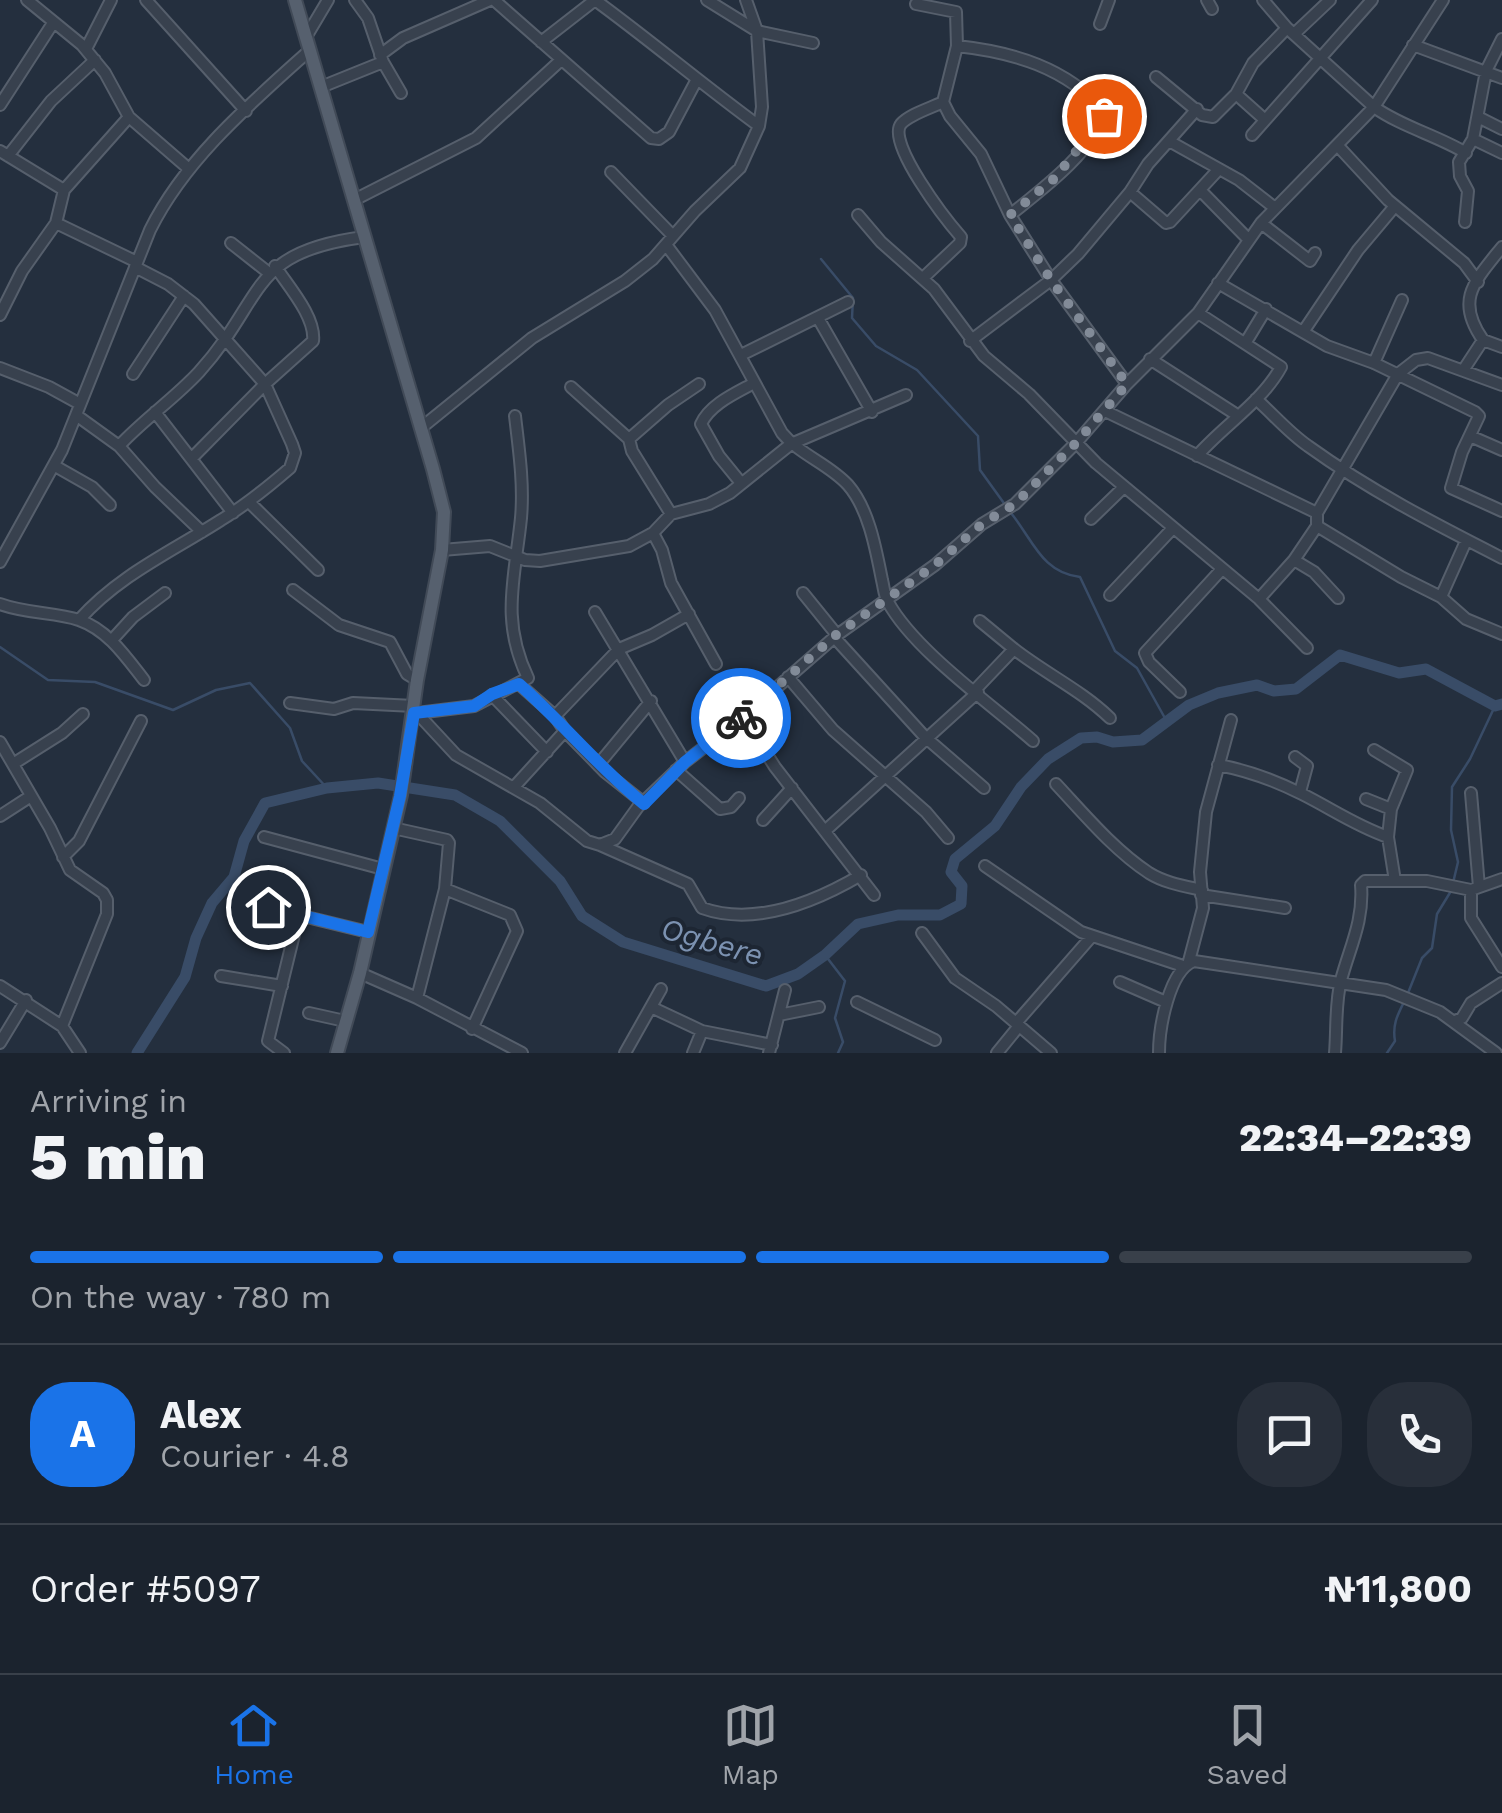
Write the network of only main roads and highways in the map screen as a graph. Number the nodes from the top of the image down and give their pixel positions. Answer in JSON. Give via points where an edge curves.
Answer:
{"nodes":[{"id":1,"x":296,"y":0,"type":"edge"},
{"id":2,"x":337,"y":1053,"type":"edge"}],
"edges":[{"from":1,"to":2,"type":"main road","via":[[444,512],[406,768]]}]}
